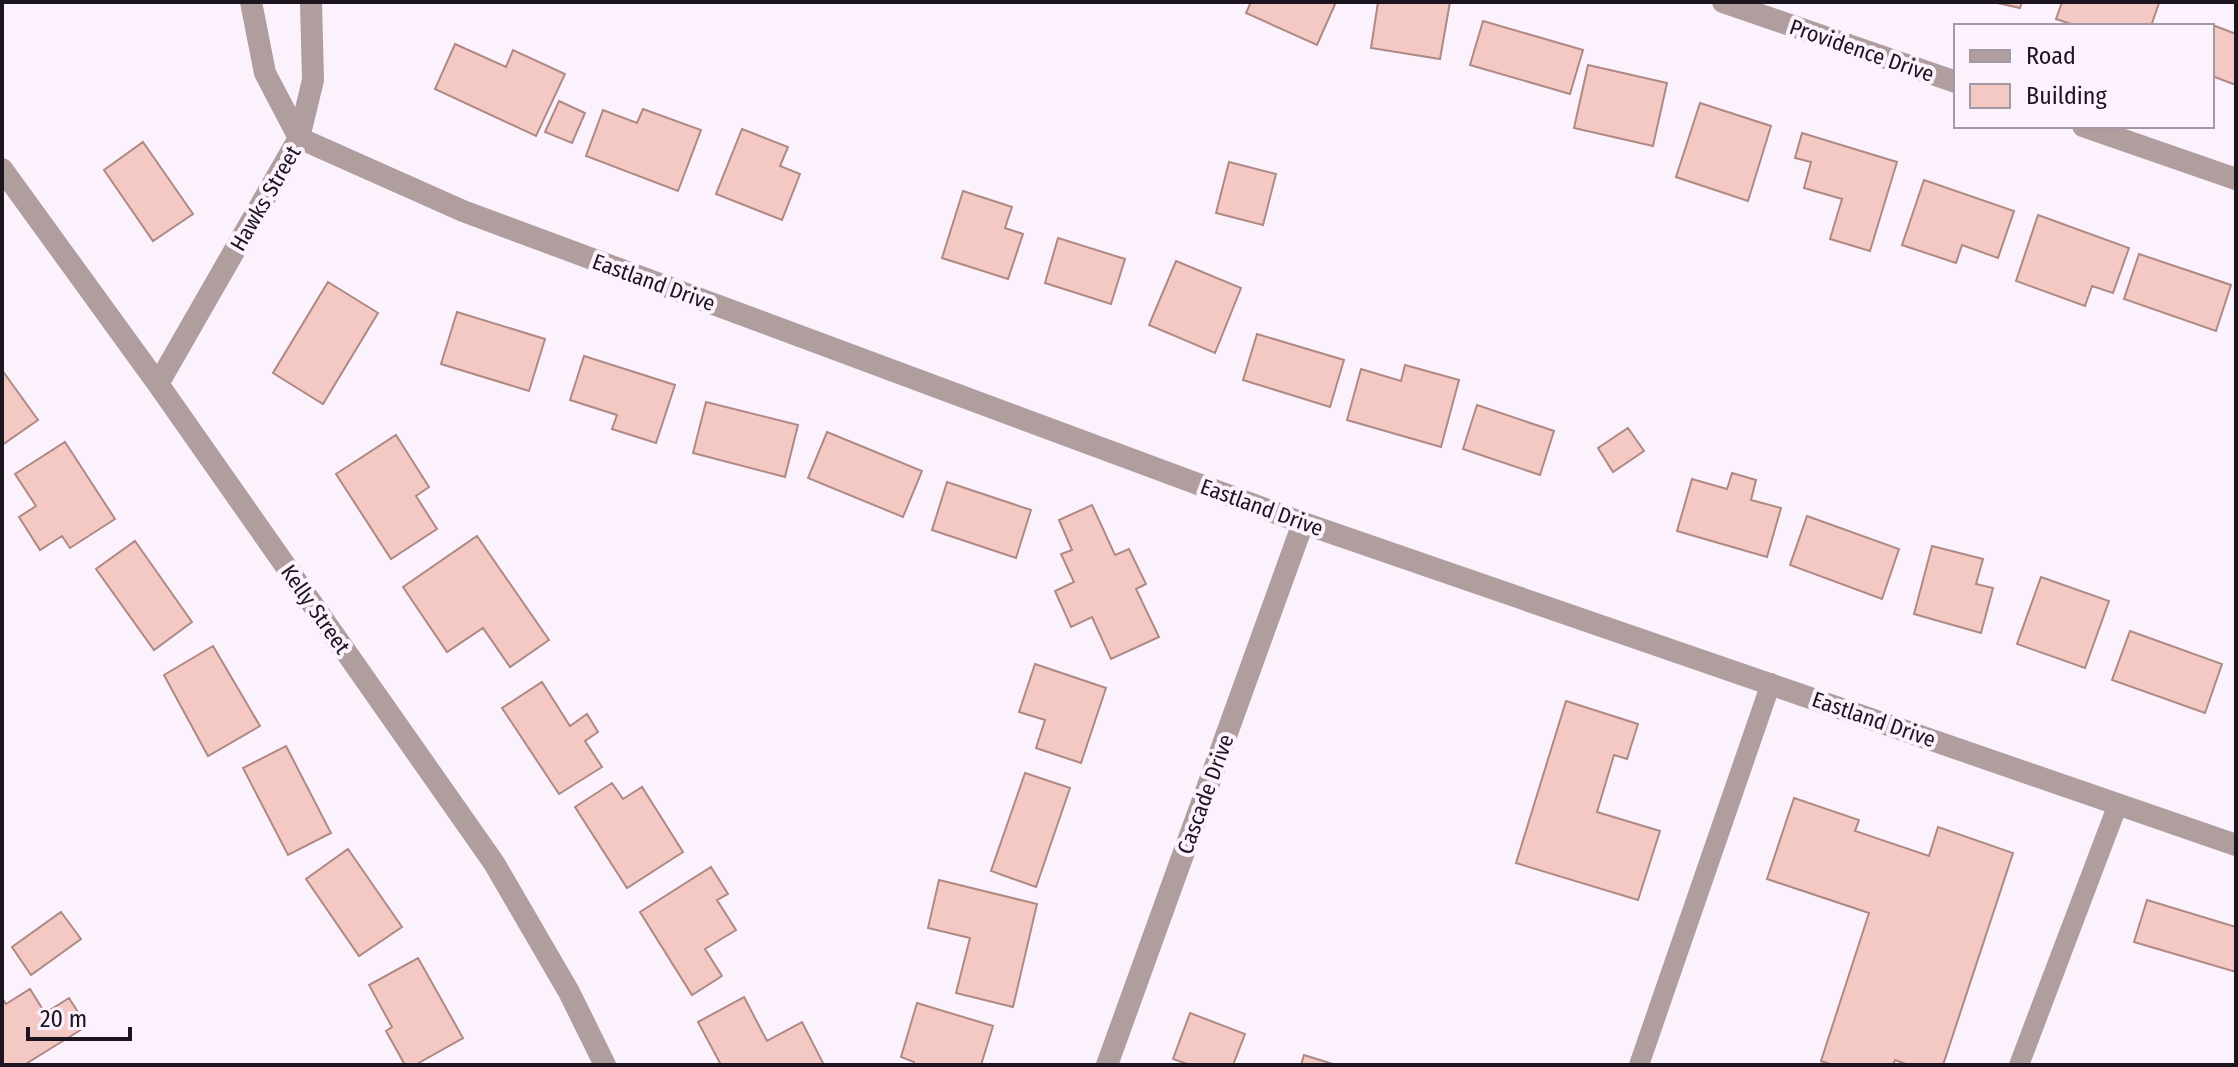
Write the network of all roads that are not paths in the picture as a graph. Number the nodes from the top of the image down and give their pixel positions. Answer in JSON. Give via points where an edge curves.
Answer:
{"nodes":[{"id":1,"x":251,"y":2,"type":"edge"},
{"id":2,"x":311,"y":2,"type":"edge"},
{"id":3,"x":1723,"y":2,"type":"edge"},
{"id":4,"x":1954,"y":81,"type":"edge"},
{"id":5,"x":2089,"y":128,"type":"edge"},
{"id":6,"x":299,"y":138,"type":"junction"},
{"id":7,"x":2,"y":169,"type":"edge"},
{"id":8,"x":2236,"y":179,"type":"edge"},
{"id":9,"x":158,"y":384,"type":"junction"},
{"id":10,"x":1303,"y":523,"type":"junction"},
{"id":11,"x":1771,"y":683,"type":"junction"},
{"id":12,"x":2118,"y":804,"type":"junction"},
{"id":13,"x":2236,"y":845,"type":"edge"},
{"id":14,"x":605,"y":1065,"type":"edge"},
{"id":15,"x":1107,"y":1065,"type":"edge"},
{"id":16,"x":1639,"y":1065,"type":"edge"},
{"id":17,"x":2019,"y":1065,"type":"edge"}],
"edges":[{"from":1,"to":6,"type":"street","name":"Hawks Street","via":[[265,73]]},
{"from":2,"to":6,"type":"street","via":[[313,80]]},
{"from":3,"to":4,"type":"street","name":"Providence Drive"},
{"from":5,"to":8,"type":"street"},
{"from":6,"to":9,"type":"street","name":"Hawks Street"},
{"from":6,"to":10,"type":"street","name":"Eastland Drive","via":[[463,211]]},
{"from":7,"to":9,"type":"street","name":"Kelly Street"},
{"from":9,"to":14,"type":"street","name":"Kelly Street","via":[[494,863]]},
{"from":10,"to":11,"type":"street","name":"Eastland Drive"},
{"from":10,"to":15,"type":"street","name":"Cascade Drive"},
{"from":11,"to":12,"type":"street","name":"Eastland Drive"},
{"from":11,"to":16,"type":"lane"},
{"from":12,"to":13,"type":"street","name":"Eastland Drive"},
{"from":12,"to":17,"type":"lane"}]}
